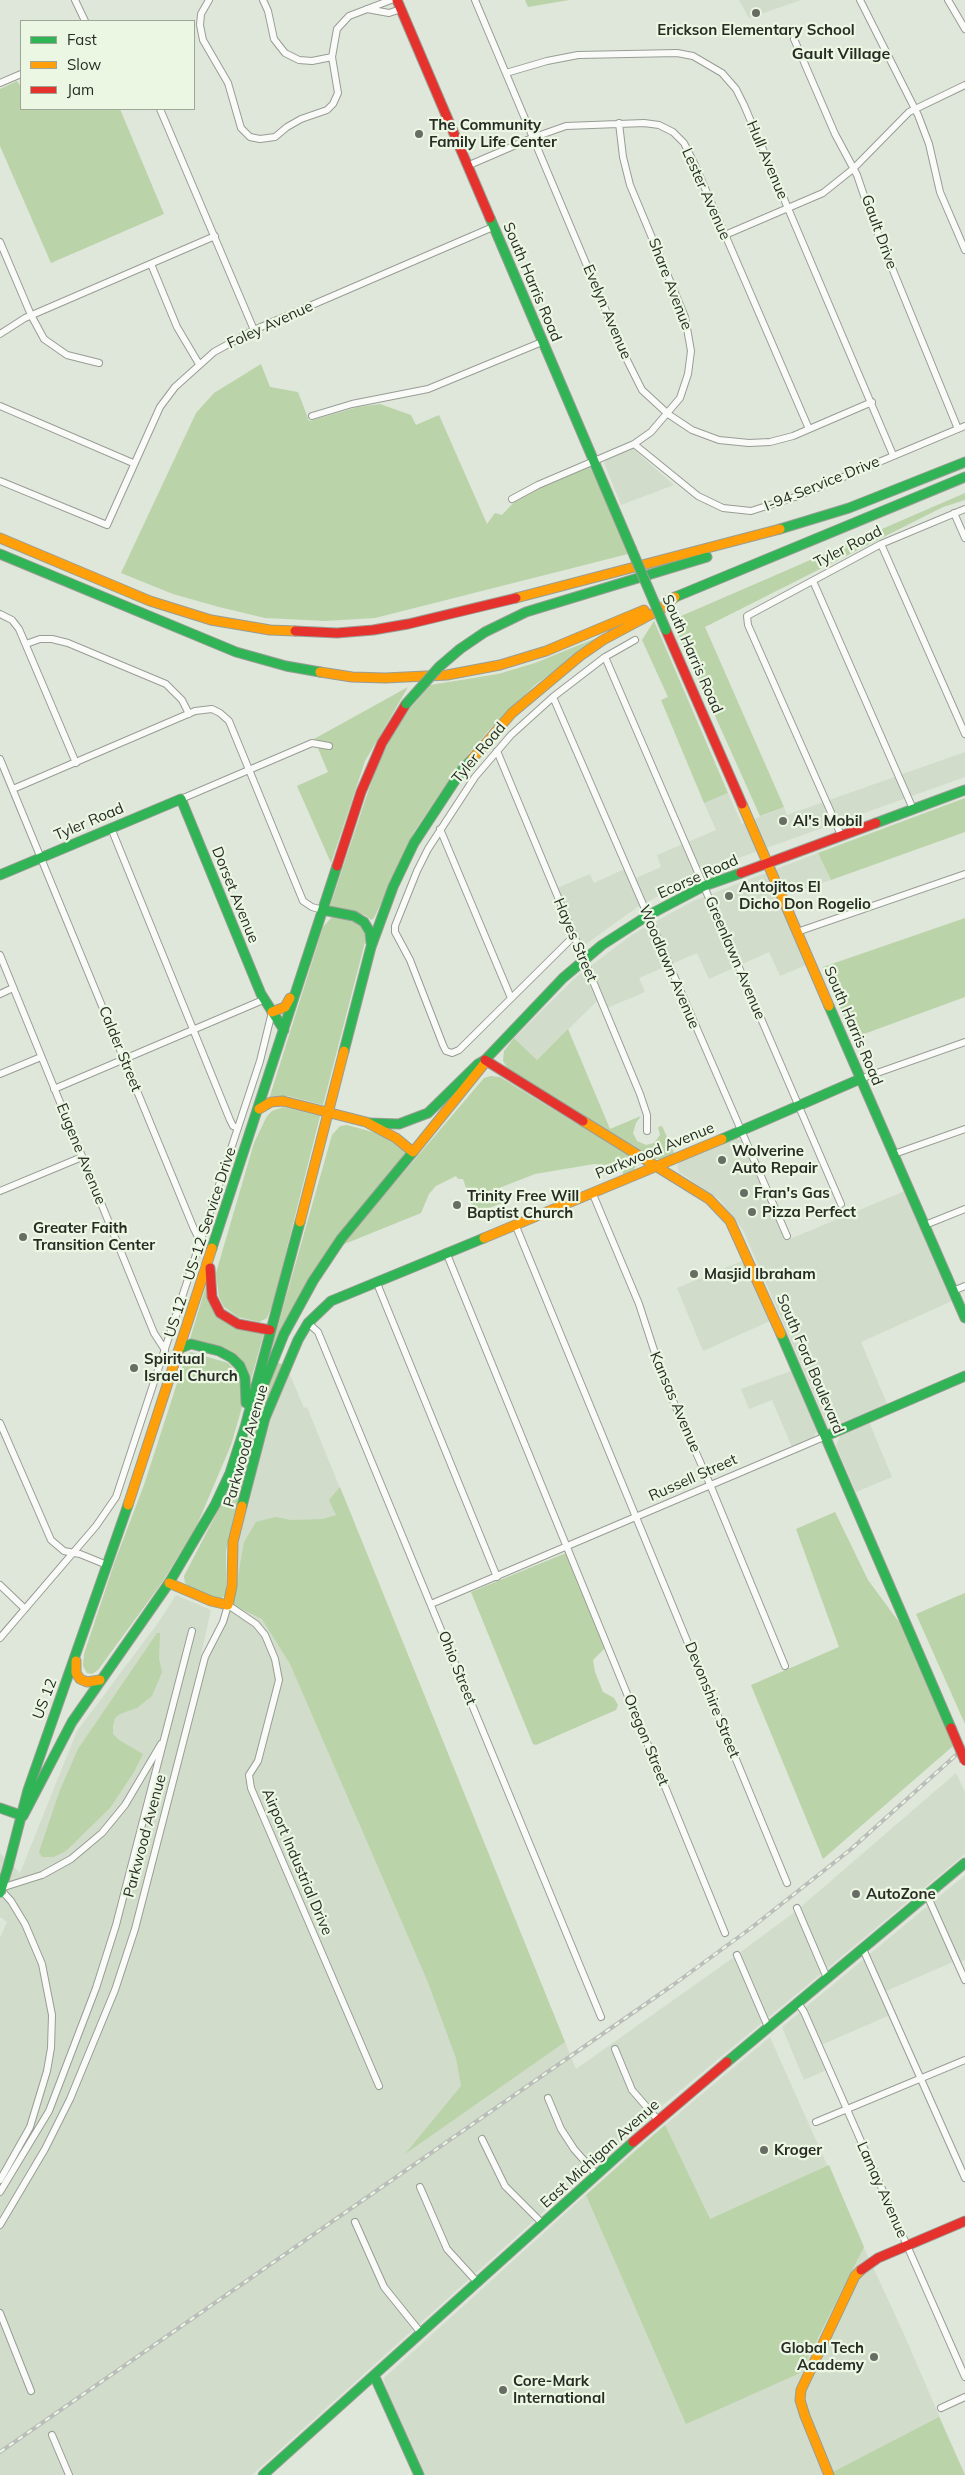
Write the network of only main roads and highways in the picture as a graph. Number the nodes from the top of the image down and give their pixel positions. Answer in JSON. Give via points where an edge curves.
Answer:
{"nodes":[{"id":1,"x":397,"y":0,"type":"edge"},
{"id":2,"x":965,"y":462,"type":"edge"},
{"id":3,"x":965,"y":477,"type":"edge"},
{"id":4,"x":761,"y":535,"type":"junction"},
{"id":5,"x":0,"y":538,"type":"edge"},
{"id":6,"x":0,"y":554,"type":"edge"},
{"id":7,"x":675,"y":597,"type":"junction"},
{"id":8,"x":965,"y":790,"type":"edge"},
{"id":9,"x":181,"y":799,"type":"joint"},
{"id":10,"x":766,"y":863,"type":"junction"},
{"id":11,"x":0,"y":875,"type":"edge"},
{"id":12,"x":323,"y":910,"type":"junction"},
{"id":13,"x":318,"y":927,"type":"junction"},
{"id":14,"x":371,"y":947,"type":"junction"},
{"id":15,"x":271,"y":1010,"type":"junction"},
{"id":16,"x":284,"y":1030,"type":"junction"},
{"id":17,"x":485,"y":1060,"type":"junction"},
{"id":18,"x":860,"y":1079,"type":"junction"},
{"id":19,"x":259,"y":1109,"type":"junction"},
{"id":20,"x":329,"y":1112,"type":"junction"},
{"id":21,"x":367,"y":1122,"type":"junction"},
{"id":22,"x":413,"y":1152,"type":"junction"},
{"id":23,"x":656,"y":1167,"type":"junction"},
{"id":24,"x":211,"y":1254,"type":"junction"},
{"id":25,"x":965,"y":1318,"type":"edge"},
{"id":26,"x":270,"y":1330,"type":"junction"},
{"id":27,"x":181,"y":1348,"type":"junction"},
{"id":28,"x":965,"y":1376,"type":"edge"},
{"id":29,"x":826,"y":1436,"type":"junction"},
{"id":30,"x":238,"y":1452,"type":"junction"},
{"id":31,"x":169,"y":1583,"type":"junction"},
{"id":32,"x":228,"y":1606,"type":"joint"},
{"id":33,"x":78,"y":1652,"type":"junction"},
{"id":34,"x":100,"y":1680,"type":"junction"},
{"id":35,"x":965,"y":1761,"type":"edge"},
{"id":36,"x":0,"y":1808,"type":"edge"},
{"id":37,"x":23,"y":1816,"type":"junction"},
{"id":38,"x":965,"y":1863,"type":"edge"},
{"id":39,"x":0,"y":1890,"type":"edge"},
{"id":40,"x":965,"y":2221,"type":"edge"},
{"id":41,"x":374,"y":2376,"type":"junction"},
{"id":42,"x":828,"y":2472,"type":"edge"},
{"id":43,"x":263,"y":2475,"type":"edge"},
{"id":44,"x":419,"y":2475,"type":"edge"}],
"edges":[{"from":1,"to":10,"type":"main road","name":"South Harris Road","bridge":true},
{"from":2,"to":4,"type":"main road","via":[[857,505]]},
{"from":3,"to":7,"type":"main road"},
{"from":4,"to":5,"type":"main road","via":[[427,620],[373,630],[327,633],[270,630],[196,616],[150,601]]},
{"from":4,"to":12,"type":"main road","number":"US 12","bridge":true,"via":[[745,545],[526,612],[485,632],[460,649],[406,704],[382,743],[370,767]]},
{"from":6,"to":7,"type":"main road","via":[[236,652],[286,666],[352,677],[447,675],[500,664],[546,650]]},
{"from":7,"to":14,"type":"main road","number":"US 12","via":[[572,662],[512,713],[483,744],[438,804],[414,843],[392,887]]},
{"from":8,"to":10,"type":"main road","name":"Ecorse Road"},
{"from":9,"to":11,"type":"main road","name":"Tyler Road"},
{"from":9,"to":15,"type":"main road","name":"Dorset Avenue","via":[[263,1000]]},
{"from":10,"to":17,"type":"main road","name":"Ecorse Road","via":[[704,886],[647,916],[602,945],[536,1005]]},
{"from":10,"to":18,"type":"main road","name":"South Harris Road"},
{"from":12,"to":13,"type":"main road","name":"US 12","number":"US 12"},
{"from":12,"to":14,"type":"main road","via":[[354,916],[364,922],[370,932]]},
{"from":13,"to":15,"type":"main road","via":[[313,932],[287,1005]]},
{"from":13,"to":16,"type":"main road","name":"US 12","number":"US 12"},
{"from":14,"to":20,"type":"main road","number":"US 12"},
{"from":15,"to":16,"type":"main road"},
{"from":16,"to":19,"type":"main road","name":"US 12","number":"US 12"},
{"from":17,"to":21,"type":"main road","name":"Ecorse Road","via":[[428,1113],[415,1120],[399,1124]]},
{"from":17,"to":22,"type":"main road","name":"Ecorse Road","via":[[473,1080]]},
{"from":17,"to":23,"type":"main road","name":"South Ford Boulevard"},
{"from":18,"to":23,"type":"main road","name":"Parkwood Avenue"},
{"from":18,"to":25,"type":"main road","name":"South Harris Road"},
{"from":19,"to":20,"type":"main road","name":"Ecorse Road","via":[[270,1102],[283,1101]]},
{"from":19,"to":24,"type":"main road","name":"US 12","number":"US 12"},
{"from":20,"to":21,"type":"main road","name":"Ecorse Road"},
{"from":20,"to":26,"type":"main road","name":"US 12","number":"US 12"},
{"from":21,"to":22,"type":"main road","name":"Ecorse Road"},
{"from":22,"to":30,"type":"main road","via":[[342,1239],[313,1282],[284,1334]]},
{"from":23,"to":29,"type":"main road","name":"South Ford Boulevard","via":[[708,1199],[730,1221]]},
{"from":23,"to":32,"type":"main road","name":"Parkwood Avenue","via":[[376,1281],[331,1302],[308,1323],[290,1356],[265,1418],[234,1542]]},
{"from":24,"to":26,"type":"main road","via":[[210,1287],[220,1313],[238,1324]]},
{"from":24,"to":27,"type":"main road","name":"US 12","number":"US 12"},
{"from":26,"to":30,"type":"main road","name":"US 12","number":"US 12"},
{"from":27,"to":30,"type":"main road","via":[[191,1344],[219,1351],[240,1366],[247,1391]]},
{"from":27,"to":33,"type":"main road","name":"US 12","number":"US 12"},
{"from":28,"to":29,"type":"main road","name":"Russell Street"},
{"from":29,"to":35,"type":"main road","name":"South Ford Boulevard","bridge":true},
{"from":30,"to":31,"type":"main road","name":"US 12","number":"US 12","via":[[215,1505]]},
{"from":31,"to":32,"type":"main road","name":"Airport Industrial Drive"},
{"from":31,"to":34,"type":"main road","name":"US 12","number":"US 12"},
{"from":33,"to":34,"type":"main road","via":[[75,1667],[80,1679],[87,1682]]},
{"from":33,"to":37,"type":"main road","name":"US 12","number":"US 12","via":[[28,1790]]},
{"from":34,"to":37,"type":"main road","name":"US 12","number":"US 12","via":[[72,1722]]},
{"from":36,"to":37,"type":"main road"},
{"from":37,"to":39,"type":"main road","name":"US 12","number":"US 12","bridge":true},
{"from":38,"to":41,"type":"main road","name":"East Michigan Avenue","via":[[658,2120]]},
{"from":40,"to":42,"type":"main road","via":[[866,2265],[855,2276],[803,2381],[800,2400]]},
{"from":41,"to":43,"type":"main road","name":"East Michigan Avenue"},
{"from":41,"to":44,"type":"main road"}]}
